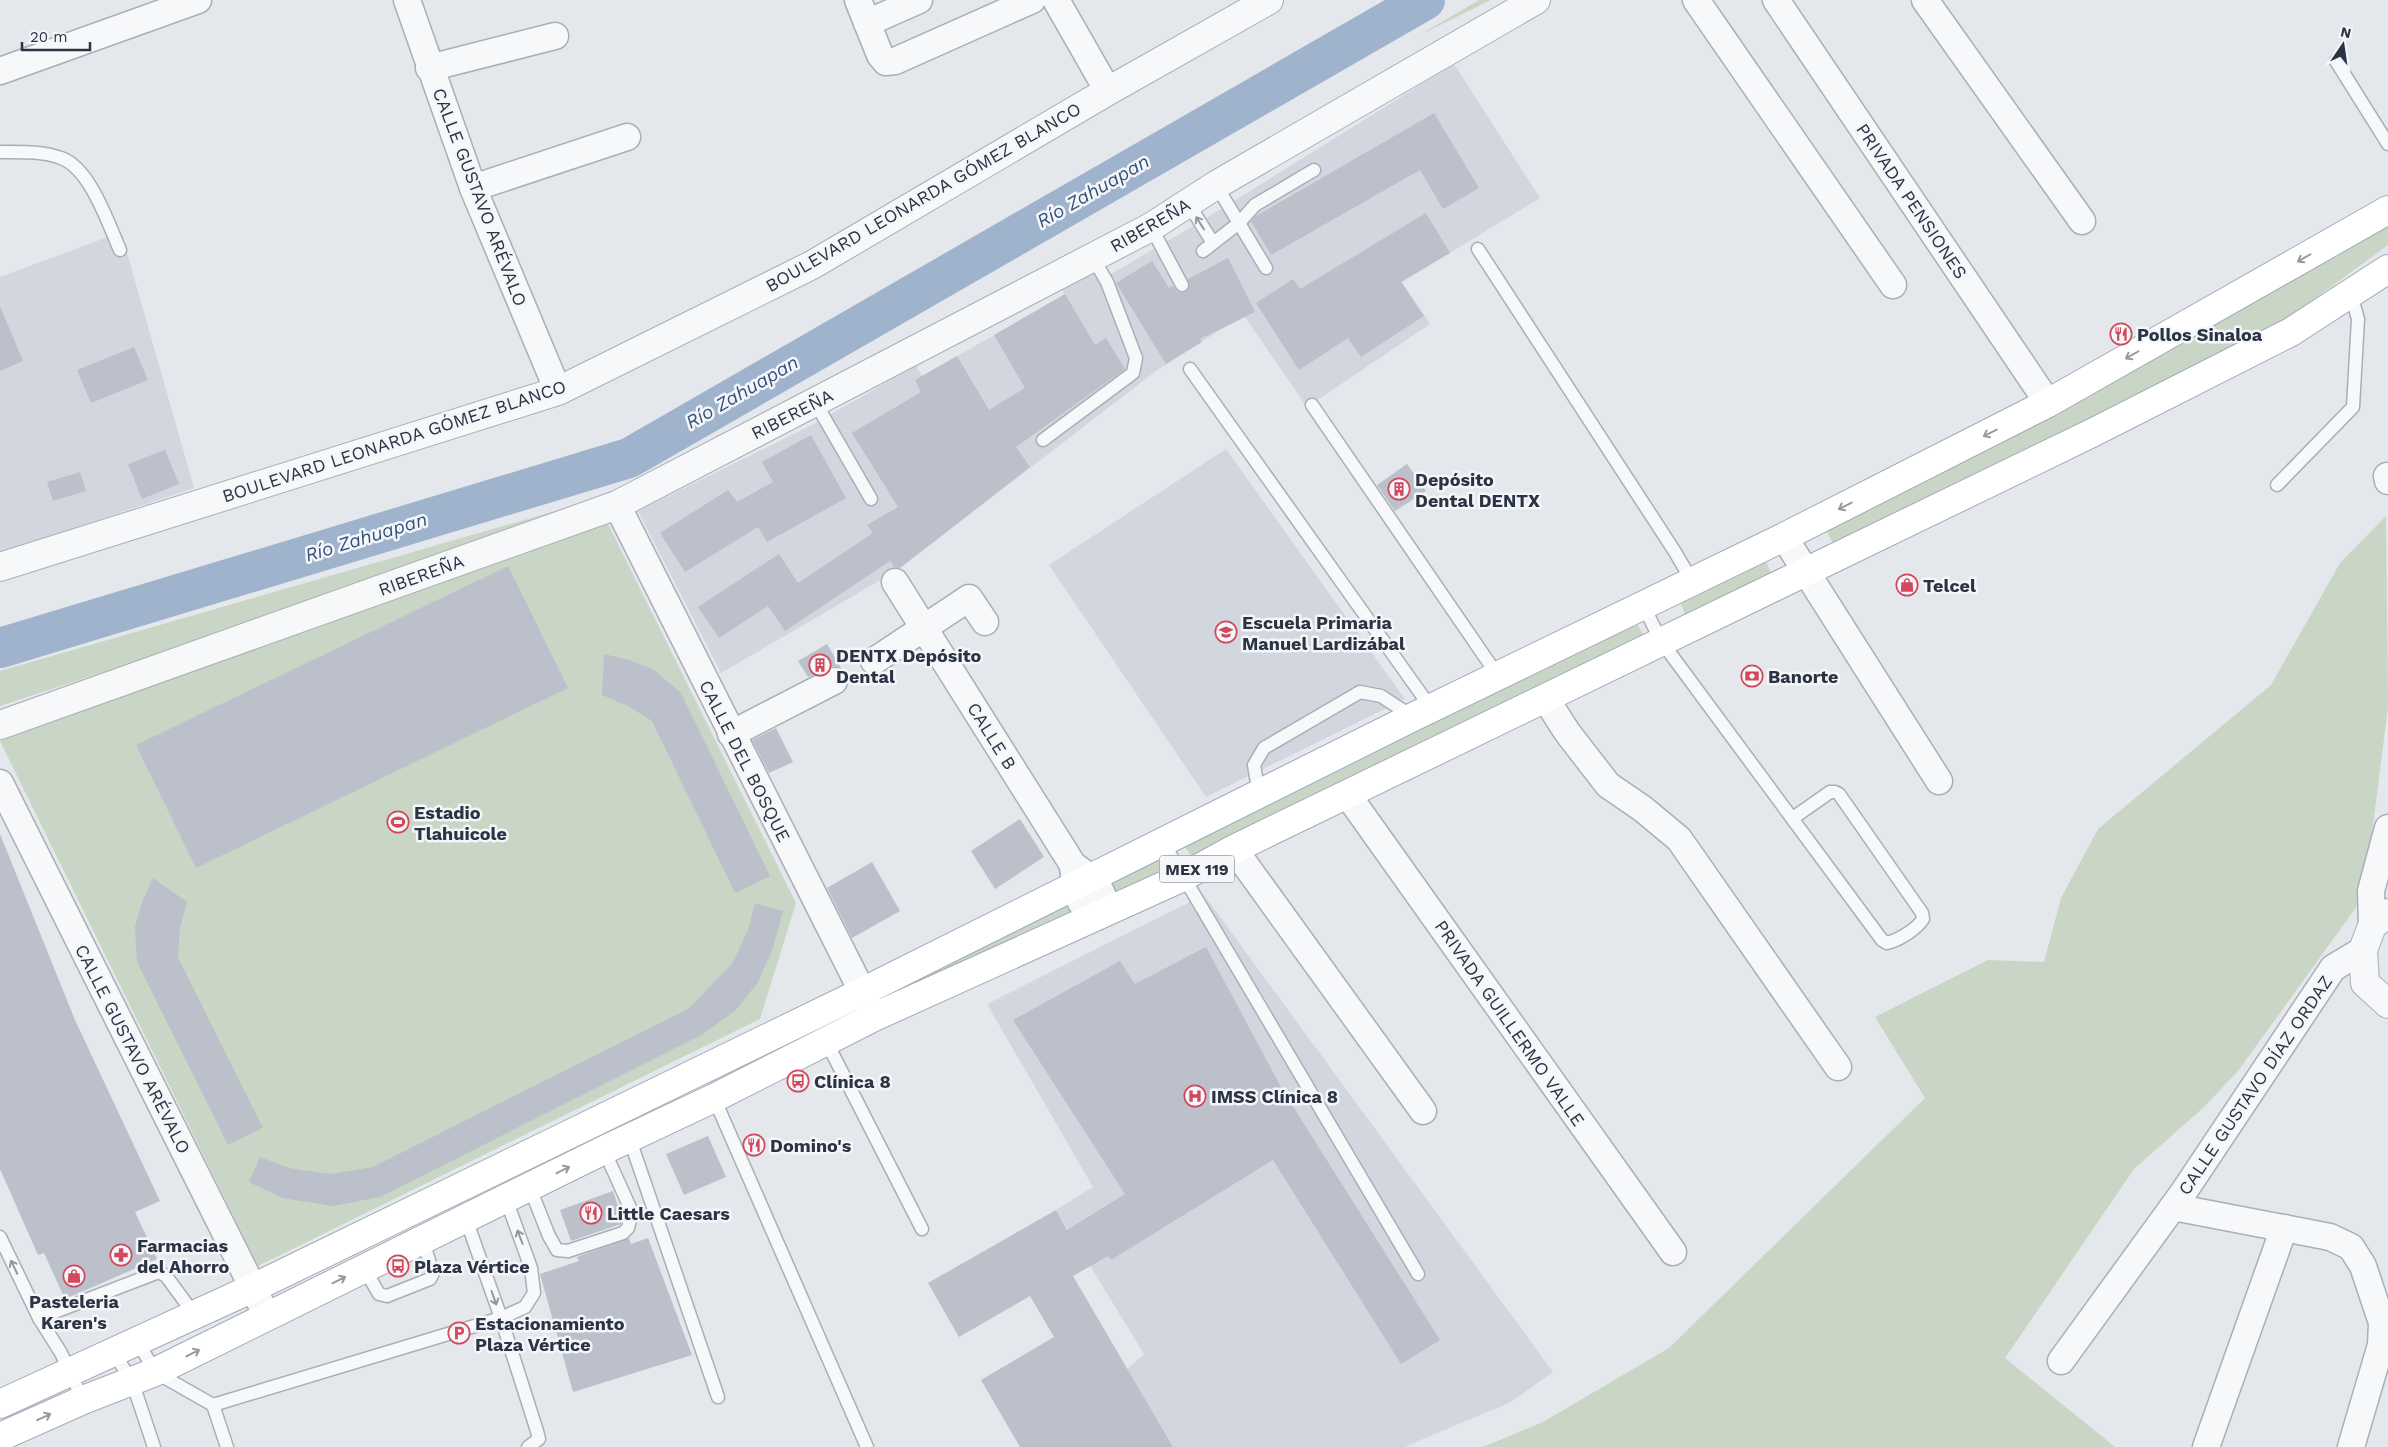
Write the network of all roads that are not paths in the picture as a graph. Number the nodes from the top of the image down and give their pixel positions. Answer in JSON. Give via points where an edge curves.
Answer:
{"nodes":[{"id":1,"x":198,"y":0,"type":"edge"},
{"id":2,"x":407,"y":0,"type":"edge"},
{"id":3,"x":919,"y":0,"type":"edge"},
{"id":4,"x":1032,"y":0,"type":"edge"},
{"id":5,"x":1056,"y":0,"type":"edge"},
{"id":6,"x":1536,"y":0,"type":"edge"},
{"id":7,"x":1696,"y":0,"type":"edge"},
{"id":8,"x":1776,"y":0,"type":"edge"},
{"id":9,"x":1925,"y":0,"type":"edge"},
{"id":10,"x":1258,"y":3,"type":"edge"},
{"id":11,"x":863,"y":12,"type":"edge"},
{"id":12,"x":555,"y":36,"type":"dead end"},
{"id":13,"x":2336,"y":61,"type":"dead end"},
{"id":14,"x":429,"y":68,"type":"junction"},
{"id":15,"x":0,"y":71,"type":"edge"},
{"id":16,"x":1108,"y":91,"type":"junction"},
{"id":17,"x":627,"y":137,"type":"dead end"},
{"id":18,"x":2388,"y":144,"type":"edge"},
{"id":19,"x":0,"y":152,"type":"edge"},
{"id":20,"x":1314,"y":170,"type":"dead end"},
{"id":21,"x":1216,"y":185,"type":"junction"},
{"id":22,"x":473,"y":188,"type":"junction"},
{"id":23,"x":1188,"y":203,"type":"junction"},
{"id":24,"x":2388,"y":210,"type":"edge"},
{"id":25,"x":2082,"y":221,"type":"dead end"},
{"id":26,"x":1239,"y":223,"type":"junction"},
{"id":27,"x":1151,"y":227,"type":"junction"},
{"id":28,"x":1478,"y":248,"type":"dead end"},
{"id":29,"x":120,"y":250,"type":"dead end"},
{"id":30,"x":1093,"y":258,"type":"junction"},
{"id":31,"x":1266,"y":268,"type":"dead end"},
{"id":32,"x":2384,"y":272,"type":"edge"},
{"id":33,"x":1182,"y":285,"type":"dead end"},
{"id":34,"x":1893,"y":285,"type":"dead end"},
{"id":35,"x":2351,"y":294,"type":"junction"},
{"id":36,"x":1190,"y":369,"type":"dead end"},
{"id":37,"x":558,"y":391,"type":"junction"},
{"id":38,"x":815,"y":402,"type":"junction"},
{"id":39,"x":2048,"y":403,"type":"junction"},
{"id":40,"x":1312,"y":405,"type":"dead end"},
{"id":41,"x":1043,"y":440,"type":"dead end"},
{"id":42,"x":2276,"y":484,"type":"dead end"},
{"id":43,"x":871,"y":499,"type":"dead end"},
{"id":44,"x":617,"y":505,"type":"junction"},
{"id":45,"x":1784,"y":537,"type":"junction"},
{"id":46,"x":0,"y":567,"type":"edge"},
{"id":47,"x":1806,"y":572,"type":"junction"},
{"id":48,"x":1692,"y":581,"type":"junction"},
{"id":49,"x":895,"y":582,"type":"dead end"},
{"id":50,"x":1643,"y":606,"type":"junction"},
{"id":51,"x":985,"y":622,"type":"dead end"},
{"id":52,"x":924,"y":630,"type":"junction"},
{"id":53,"x":1661,"y":641,"type":"junction"},
{"id":54,"x":874,"y":660,"type":"dead end"},
{"id":55,"x":1498,"y":676,"type":"junction"},
{"id":56,"x":834,"y":681,"type":"dead end"},
{"id":57,"x":1546,"y":699,"type":"junction"},
{"id":58,"x":1422,"y":712,"type":"junction"},
{"id":59,"x":0,"y":724,"type":"edge"},
{"id":60,"x":731,"y":734,"type":"junction"},
{"id":61,"x":1939,"y":780,"type":"dead end"},
{"id":62,"x":0,"y":783,"type":"edge"},
{"id":63,"x":1259,"y":794,"type":"junction"},
{"id":64,"x":1346,"y":794,"type":"junction"},
{"id":65,"x":1793,"y":818,"type":"junction"},
{"id":66,"x":2388,"y":828,"type":"edge"},
{"id":67,"x":1163,"y":842,"type":"junction"},
{"id":68,"x":1234,"y":849,"type":"junction"},
{"id":69,"x":1080,"y":877,"type":"junction"},
{"id":70,"x":1183,"y":877,"type":"junction"},
{"id":71,"x":1101,"y":915,"type":"junction"},
{"id":72,"x":2374,"y":930,"type":"edge"},
{"id":73,"x":862,"y":992,"type":"junction"},
{"id":74,"x":2388,"y":1004,"type":"edge"},
{"id":75,"x":874,"y":1017,"type":"junction"},
{"id":76,"x":826,"y":1041,"type":"junction"},
{"id":77,"x":1838,"y":1067,"type":"dead end"},
{"id":78,"x":714,"y":1098,"type":"junction"},
{"id":79,"x":1423,"y":1111,"type":"dead end"},
{"id":80,"x":629,"y":1137,"type":"junction"},
{"id":81,"x":604,"y":1150,"type":"junction"},
{"id":82,"x":518,"y":1194,"type":"junction"},
{"id":83,"x":2173,"y":1206,"type":"junction"},
{"id":84,"x":466,"y":1219,"type":"junction"},
{"id":85,"x":2284,"y":1228,"type":"junction"},
{"id":86,"x":922,"y":1229,"type":"dead end"},
{"id":87,"x":0,"y":1237,"type":"edge"},
{"id":88,"x":423,"y":1241,"type":"junction"},
{"id":89,"x":1673,"y":1252,"type":"dead end"},
{"id":90,"x":364,"y":1268,"type":"junction"},
{"id":91,"x":1418,"y":1274,"type":"dead end"},
{"id":92,"x":253,"y":1288,"type":"junction"},
{"id":93,"x":194,"y":1314,"type":"junction"},
{"id":94,"x":267,"y":1316,"type":"junction"},
{"id":95,"x":39,"y":1318,"type":"junction"},
{"id":96,"x":501,"y":1318,"type":"junction"},
{"id":97,"x":125,"y":1346,"type":"junction"},
{"id":98,"x":2060,"y":1361,"type":"dead end"},
{"id":99,"x":70,"y":1371,"type":"junction"},
{"id":100,"x":144,"y":1376,"type":"junction"},
{"id":101,"x":718,"y":1397,"type":"dead end"},
{"id":102,"x":83,"y":1400,"type":"junction"},
{"id":103,"x":0,"y":1404,"type":"edge"},
{"id":104,"x":213,"y":1405,"type":"junction"},
{"id":105,"x":0,"y":1437,"type":"edge"},
{"id":106,"x":154,"y":1447,"type":"edge"},
{"id":107,"x":227,"y":1447,"type":"edge"},
{"id":108,"x":528,"y":1447,"type":"edge"},
{"id":109,"x":867,"y":1447,"type":"edge"},
{"id":110,"x":2206,"y":1447,"type":"edge"},
{"id":111,"x":2351,"y":1447,"type":"edge"}],
"edges":[{"from":1,"to":15,"type":"street"},
{"from":2,"to":14,"type":"street","name":"CALLE GUSTAVO ARÉVALO"},
{"from":3,"to":11,"type":"street"},
{"from":4,"to":11,"type":"street","via":[[895,62],[886,62],[880,54]]},
{"from":5,"to":16,"type":"street"},
{"from":6,"to":21,"type":"street","name":"RIBEREÑA"},
{"from":7,"to":34,"type":"street"},
{"from":8,"to":39,"type":"street","name":"PRIVADA PENSIONES"},
{"from":9,"to":25,"type":"street"},
{"from":10,"to":16,"type":"street","name":"BOULEVARD LEONARDA GÓMEZ BLANCO"},
{"from":12,"to":14,"type":"street"},
{"from":13,"to":18,"type":"lane"},
{"from":14,"to":22,"type":"street","name":"CALLE GUSTAVO ARÉVALO"},
{"from":16,"to":37,"type":"street","name":"BOULEVARD LEONARDA GÓMEZ BLANCO","via":[[812,265]]},
{"from":17,"to":22,"type":"street"},
{"from":19,"to":29,"type":"lane","via":[[28,152],[61,158],[77,167],[90,186]]},
{"from":20,"to":26,"type":"lane","via":[[1255,205]]},
{"from":21,"to":23,"type":"street","name":"RIBEREÑA"},
{"from":21,"to":26,"type":"lane"},
{"from":22,"to":37,"type":"street","name":"CALLE GUSTAVO ARÉVALO"},
{"from":26,"to":23,"type":"lane","one_way":true,"via":[[1208,247]]},
{"from":23,"to":27,"type":"street","name":"RIBEREÑA"},
{"from":24,"to":39,"type":"main road","number":"MEX 119","one_way":true},
{"from":26,"to":31,"type":"lane"},
{"from":27,"to":30,"type":"street","name":"RIBEREÑA"},
{"from":27,"to":33,"type":"lane"},
{"from":28,"to":48,"type":"lane"},
{"from":30,"to":38,"type":"street","name":"RIBEREÑA"},
{"from":30,"to":41,"type":"lane","via":[[1107,282],[1136,358],[1133,372]]},
{"from":32,"to":35,"type":"main road","number":"MEX 119"},
{"from":35,"to":42,"type":"lane","via":[[2358,319],[2353,407]]},
{"from":35,"to":47,"type":"main road","number":"MEX 119","via":[[2274,340],[2092,433]]},
{"from":36,"to":58,"type":"lane"},
{"from":37,"to":46,"type":"street","name":"BOULEVARD LEONARDA GÓMEZ BLANCO"},
{"from":38,"to":43,"type":"lane"},
{"from":38,"to":44,"type":"street","name":"RIBEREÑA"},
{"from":39,"to":45,"type":"main road","number":"MEX 119","one_way":true},
{"from":40,"to":55,"type":"lane"},
{"from":44,"to":59,"type":"street","name":"RIBEREÑA"},
{"from":44,"to":60,"type":"street","name":"CALLE DEL BOSQUE"},
{"from":45,"to":47,"type":"street"},
{"from":45,"to":48,"type":"main road","number":"MEX 119"},
{"from":47,"to":53,"type":"main road","number":"MEX 119"},
{"from":47,"to":61,"type":"street"},
{"from":48,"to":50,"type":"main road","number":"MEX 119"},
{"from":49,"to":52,"type":"street","name":"CALLE B"},
{"from":50,"to":53,"type":"lane"},
{"from":50,"to":55,"type":"main road","number":"MEX 119"},
{"from":51,"to":52,"type":"street","via":[[969,598]]},
{"from":52,"to":54,"type":"street"},
{"from":52,"to":69,"type":"street","name":"CALLE B"},
{"from":53,"to":57,"type":"main road","number":"MEX 119"},
{"from":53,"to":65,"type":"lane"},
{"from":55,"to":58,"type":"main road","number":"MEX 119"},
{"from":56,"to":60,"type":"street"},
{"from":57,"to":64,"type":"main road","number":"MEX 119"},
{"from":57,"to":77,"type":"street","via":[[1608,786],[1678,839]]},
{"from":58,"to":63,"type":"main road","number":"MEX 119"},
{"from":58,"to":63,"type":"lane","via":[[1381,696],[1360,692],[1264,748],[1254,765]]},
{"from":60,"to":73,"type":"street","name":"CALLE DEL BOSQUE"},
{"from":62,"to":92,"type":"street","name":"CALLE GUSTAVO ARÉVALO"},
{"from":63,"to":67,"type":"main road","number":"MEX 119"},
{"from":64,"to":68,"type":"main road","number":"MEX 119"},
{"from":64,"to":89,"type":"street","name":"PRIVADA GUILLERMO VALLE"},
{"from":65,"to":65,"type":"lane","via":[[1882,940],[1893,942],[1920,924],[1922,913],[1839,794],[1830,792]]},
{"from":66,"to":72,"type":"street","via":[[2371,891]]},
{"from":67,"to":69,"type":"main road","number":"MEX 119"},
{"from":67,"to":70,"type":"lane"},
{"from":68,"to":70,"type":"main road","number":"MEX 119"},
{"from":68,"to":79,"type":"street"},
{"from":69,"to":71,"type":"street","name":"CALLE B","via":[[1076,896],[1081,906]]},
{"from":69,"to":73,"type":"main road","number":"MEX 119"},
{"from":70,"to":71,"type":"main road","number":"MEX 119"},
{"from":70,"to":91,"type":"lane"},
{"from":71,"to":75,"type":"main road","number":"MEX 119"},
{"from":72,"to":74,"type":"street","via":[[2365,982]]},
{"from":72,"to":83,"type":"street","name":"CALLE GUSTAVO DÍAZ ORDAZ","via":[[2333,968]]},
{"from":73,"to":75,"type":"street","name":"CALLE DEL BOSQUE"},
{"from":73,"to":92,"type":"main road","number":"MEX 119"},
{"from":75,"to":76,"type":"main road","number":"MEX 119"},
{"from":76,"to":78,"type":"main road","number":"MEX 119"},
{"from":76,"to":86,"type":"lane"},
{"from":78,"to":80,"type":"main road","number":"MEX 119"},
{"from":78,"to":109,"type":"lane"},
{"from":80,"to":81,"type":"main road","number":"MEX 119"},
{"from":80,"to":101,"type":"lane"},
{"from":82,"to":81,"type":"main road","number":"MEX 119","one_way":true},
{"from":81,"to":82,"type":"lane","via":[[632,1212],[628,1228],[623,1233],[568,1251],[557,1250]]},
{"from":82,"to":84,"type":"main road","number":"MEX 119"},
{"from":96,"to":82,"type":"lane","one_way":true,"via":[[524,1307],[534,1293]]},
{"from":83,"to":85,"type":"street"},
{"from":83,"to":98,"type":"street","name":"CALLE GUSTAVO DÍAZ ORDAZ"},
{"from":84,"to":88,"type":"main road","number":"MEX 119"},
{"from":84,"to":96,"type":"lane","one_way":true},
{"from":85,"to":110,"type":"street"},
{"from":85,"to":111,"type":"street","via":[[2330,1237],[2351,1247],[2363,1266],[2382,1323],[2381,1345]]},
{"from":95,"to":87,"type":"lane","one_way":true},
{"from":88,"to":90,"type":"main road","number":"MEX 119"},
{"from":88,"to":90,"type":"lane","via":[[433,1273],[430,1279],[387,1296],[379,1294]]},
{"from":94,"to":90,"type":"main road","number":"MEX 119","one_way":true},
{"from":92,"to":93,"type":"main road","number":"MEX 119"},
{"from":92,"to":94,"type":"street","name":"CALLE GUSTAVO ARÉVALO"},
{"from":93,"to":95,"type":"lane","via":[[166,1276],[159,1272]]},
{"from":93,"to":97,"type":"main road","number":"MEX 119"},
{"from":100,"to":94,"type":"main road","number":"MEX 119","one_way":true},
{"from":95,"to":99,"type":"lane"},
{"from":96,"to":104,"type":"lane"},
{"from":96,"to":108,"type":"lane","via":[[539,1439]]},
{"from":97,"to":99,"type":"main road","number":"MEX 119"},
{"from":97,"to":100,"type":"lane"},
{"from":97,"to":100,"type":"lane"},
{"from":99,"to":102,"type":"lane"},
{"from":99,"to":103,"type":"main road","number":"MEX 119"},
{"from":100,"to":102,"type":"main road","number":"MEX 119"},
{"from":100,"to":104,"type":"lane"},
{"from":100,"to":106,"type":"lane"},
{"from":105,"to":102,"type":"main road","number":"MEX 119","one_way":true},
{"from":104,"to":107,"type":"lane"}]}
